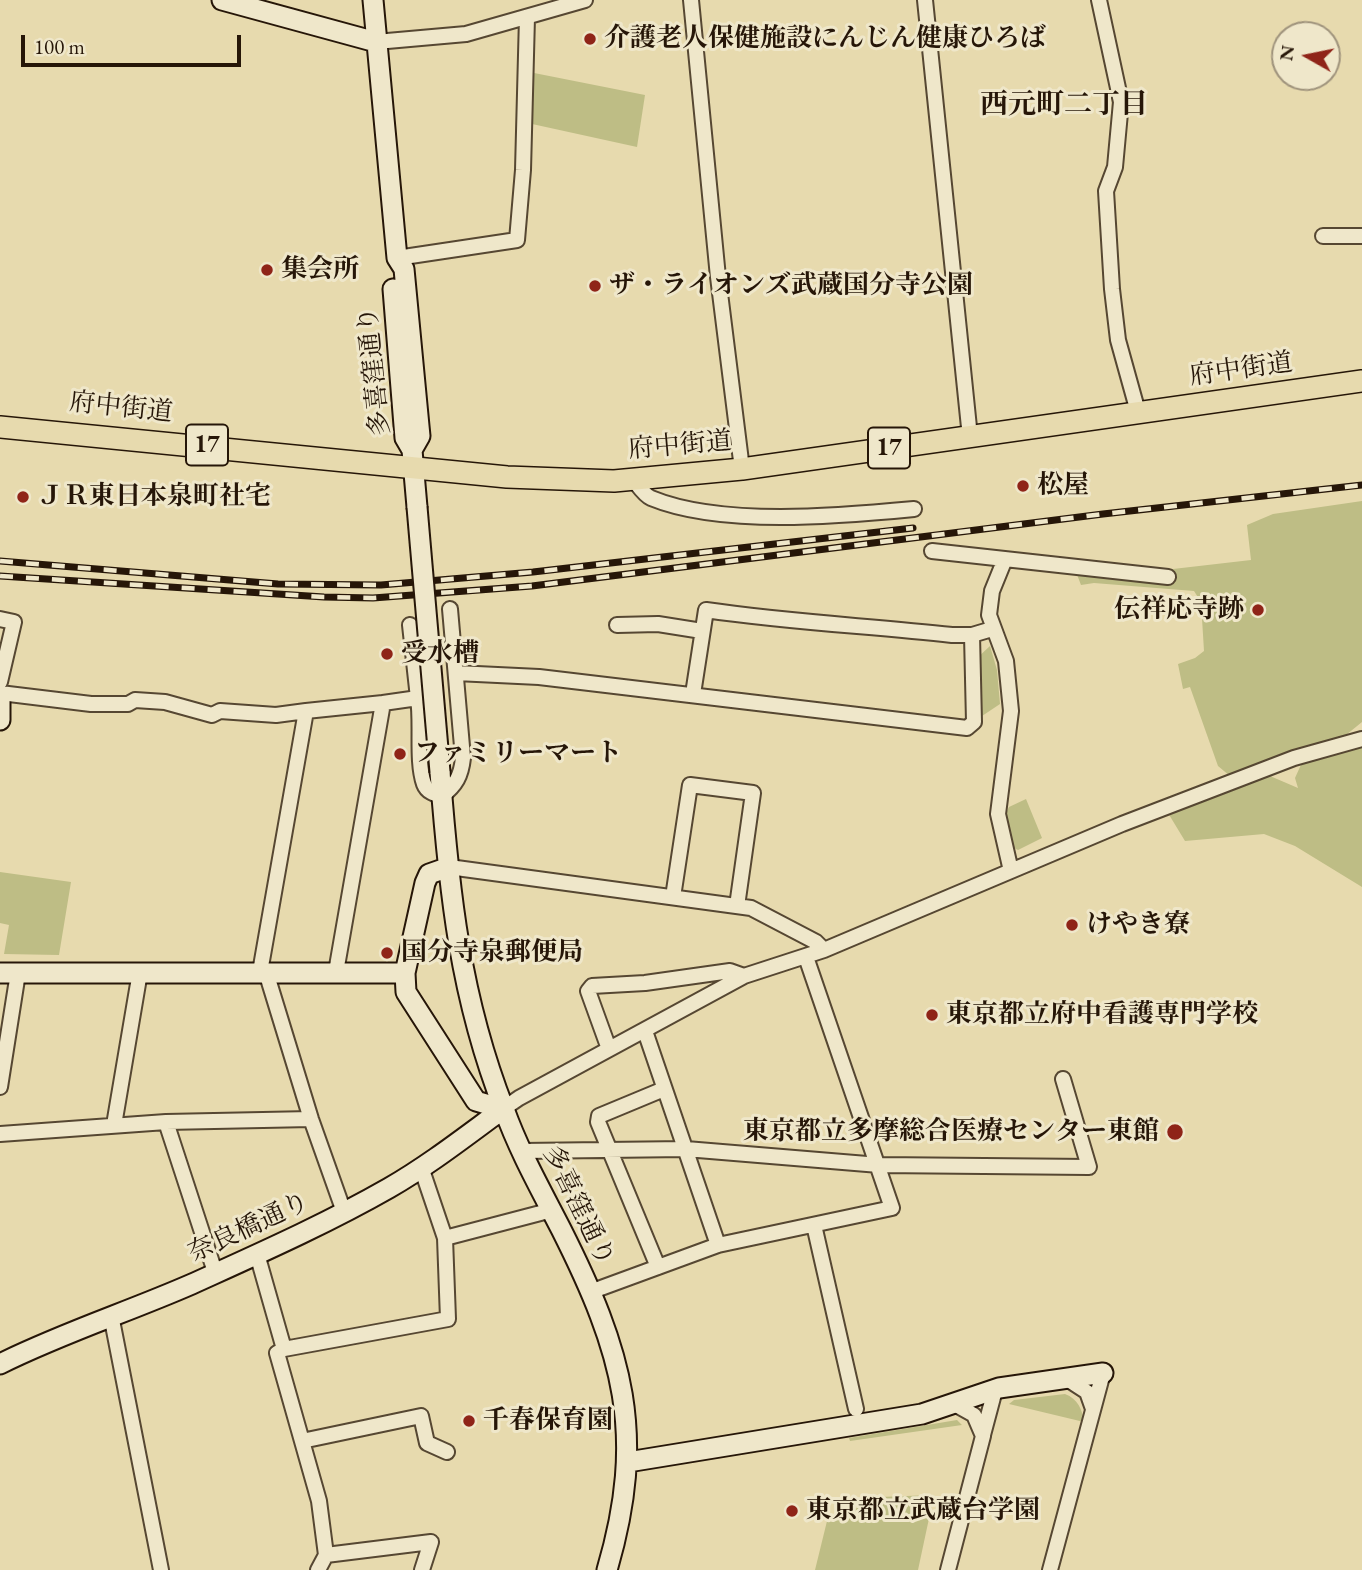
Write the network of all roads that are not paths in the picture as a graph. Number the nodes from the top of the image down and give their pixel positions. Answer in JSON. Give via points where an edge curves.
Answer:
{"nodes":[{"id":1,"x":222,"y":0,"type":"edge"},
{"id":2,"x":373,"y":0,"type":"edge"},
{"id":3,"x":584,"y":0,"type":"edge"},
{"id":4,"x":691,"y":0,"type":"edge"},
{"id":5,"x":925,"y":0,"type":"edge"},
{"id":6,"x":1099,"y":0,"type":"edge"},
{"id":7,"x":527,"y":17,"type":"junction"},
{"id":8,"x":376,"y":42,"type":"junction"},
{"id":9,"x":1324,"y":236,"type":"dead end"},
{"id":10,"x":1362,"y":236,"type":"edge"},
{"id":11,"x":397,"y":258,"type":"junction"},
{"id":12,"x":1362,"y":381,"type":"edge"},
{"id":13,"x":1138,"y":412,"type":"junction"},
{"id":14,"x":0,"y":426,"type":"edge"},
{"id":15,"x":970,"y":437,"type":"junction"},
{"id":16,"x":413,"y":459,"type":"junction"},
{"id":17,"x":743,"y":469,"type":"junction"},
{"id":18,"x":633,"y":479,"type":"junction"},
{"id":19,"x":914,"y":509,"type":"dead end"},
{"id":20,"x":932,"y":551,"type":"dead end"},
{"id":21,"x":1005,"y":559,"type":"junction"},
{"id":22,"x":1168,"y":577,"type":"dead end"},
{"id":23,"x":450,"y":609,"type":"dead end"},
{"id":24,"x":0,"y":619,"type":"edge"},
{"id":25,"x":410,"y":625,"type":"dead end"},
{"id":26,"x":617,"y":625,"type":"dead end"},
{"id":27,"x":992,"y":629,"type":"junction"},
{"id":28,"x":702,"y":631,"type":"junction"},
{"id":29,"x":972,"y":635,"type":"junction"},
{"id":30,"x":454,"y":652,"type":"junction"},
{"id":31,"x":414,"y":656,"type":"junction"},
{"id":32,"x":456,"y":673,"type":"junction"},
{"id":33,"x":0,"y":682,"type":"edge"},
{"id":34,"x":0,"y":694,"type":"edge"},
{"id":35,"x":693,"y":694,"type":"junction"},
{"id":36,"x":418,"y":698,"type":"junction"},
{"id":37,"x":383,"y":702,"type":"junction"},
{"id":38,"x":306,"y":711,"type":"junction"},
{"id":39,"x":0,"y":720,"type":"edge"},
{"id":40,"x":1362,"y":739,"type":"edge"},
{"id":41,"x":442,"y":796,"type":"junction"},
{"id":42,"x":449,"y":867,"type":"junction"},
{"id":43,"x":1011,"y":871,"type":"junction"},
{"id":44,"x":673,"y":897,"type":"junction"},
{"id":45,"x":737,"y":906,"type":"junction"},
{"id":46,"x":824,"y":950,"type":"junction"},
{"id":47,"x":806,"y":957,"type":"junction"},
{"id":48,"x":140,"y":972,"type":"junction"},
{"id":49,"x":263,"y":972,"type":"junction"},
{"id":50,"x":337,"y":972,"type":"junction"},
{"id":51,"x":9,"y":973,"type":"edge"},
{"id":52,"x":405,"y":973,"type":"junction"},
{"id":53,"x":744,"y":976,"type":"junction"},
{"id":54,"x":646,"y":1031,"type":"junction"},
{"id":55,"x":608,"y":1049,"type":"junction"},
{"id":56,"x":1063,"y":1079,"type":"dead end"},
{"id":57,"x":0,"y":1087,"type":"edge"},
{"id":58,"x":664,"y":1089,"type":"junction"},
{"id":59,"x":503,"y":1109,"type":"junction"},
{"id":60,"x":310,"y":1119,"type":"junction"},
{"id":61,"x":166,"y":1122,"type":"junction"},
{"id":62,"x":114,"y":1125,"type":"junction"},
{"id":63,"x":0,"y":1134,"type":"edge"},
{"id":64,"x":686,"y":1149,"type":"junction"},
{"id":65,"x":610,"y":1150,"type":"junction"},
{"id":66,"x":522,"y":1151,"type":"junction"},
{"id":67,"x":879,"y":1165,"type":"junction"},
{"id":68,"x":421,"y":1167,"type":"junction"},
{"id":69,"x":552,"y":1210,"type":"junction"},
{"id":70,"x":344,"y":1212,"type":"junction"},
{"id":71,"x":814,"y":1225,"type":"junction"},
{"id":72,"x":445,"y":1238,"type":"junction"},
{"id":73,"x":718,"y":1245,"type":"junction"},
{"id":74,"x":257,"y":1254,"type":"junction"},
{"id":75,"x":658,"y":1267,"type":"junction"},
{"id":76,"x":215,"y":1272,"type":"junction"},
{"id":77,"x":590,"y":1292,"type":"junction"},
{"id":78,"x":111,"y":1315,"type":"junction"},
{"id":79,"x":284,"y":1349,"type":"junction"},
{"id":80,"x":0,"y":1364,"type":"edge"},
{"id":81,"x":1103,"y":1373,"type":"joint"},
{"id":82,"x":1067,"y":1379,"type":"junction"},
{"id":83,"x":995,"y":1390,"type":"junction"},
{"id":84,"x":956,"y":1405,"type":"junction"},
{"id":85,"x":856,"y":1409,"type":"dead end"},
{"id":86,"x":1093,"y":1409,"type":"junction"},
{"id":87,"x":983,"y":1436,"type":"junction"},
{"id":88,"x":302,"y":1441,"type":"junction"},
{"id":89,"x":447,"y":1452,"type":"dead end"},
{"id":90,"x":628,"y":1462,"type":"junction"},
{"id":91,"x":327,"y":1555,"type":"junction"},
{"id":92,"x":161,"y":1570,"type":"edge"},
{"id":93,"x":318,"y":1570,"type":"edge"},
{"id":94,"x":422,"y":1570,"type":"edge"},
{"id":95,"x":607,"y":1570,"type":"edge"},
{"id":96,"x":948,"y":1570,"type":"edge"},
{"id":97,"x":1050,"y":1570,"type":"edge"}],
"edges":[{"from":1,"to":8,"type":"main road"},
{"from":2,"to":8,"type":"main road","name":"多喜窪通り"},
{"from":3,"to":7,"type":"street"},
{"from":4,"to":17,"type":"street","via":[[718,277]]},
{"from":5,"to":15,"type":"street"},
{"from":6,"to":13,"type":"street","via":[[1121,102],[1115,167],[1106,191],[1112,289],[1118,340]]},
{"from":7,"to":8,"type":"street","via":[[466,34]]},
{"from":7,"to":11,"type":"street","via":[[517,240]]},
{"from":8,"to":11,"type":"main road","name":"多喜窪通り"},
{"from":9,"to":10,"type":"street"},
{"from":11,"to":16,"type":"main road","name":"多喜窪通り","via":[[404,269],[420,436]]},
{"from":12,"to":13,"type":"main road","name":"府中街道","number":"17"},
{"from":13,"to":15,"type":"main road","name":"府中街道","number":"17"},
{"from":14,"to":16,"type":"main road","name":"府中街道","number":"17"},
{"from":15,"to":17,"type":"main road","name":"府中街道","number":"17"},
{"from":16,"to":18,"type":"main road","name":"府中街道","number":"17","via":[[552,481]]},
{"from":16,"to":41,"type":"main road","name":"多喜窪通り","bridge":true},
{"from":17,"to":18,"type":"main road","name":"府中街道","number":"17"},
{"from":18,"to":19,"type":"street","via":[[649,498],[706,511],[844,516]]},
{"from":20,"to":21,"type":"street"},
{"from":21,"to":22,"type":"street"},
{"from":21,"to":27,"type":"street","via":[[992,590]]},
{"from":23,"to":30,"type":"street"},
{"from":24,"to":33,"type":"street","via":[[14,622]]},
{"from":25,"to":31,"type":"street"},
{"from":26,"to":28,"type":"street","via":[[658,624]]},
{"from":27,"to":29,"type":"street"},
{"from":27,"to":43,"type":"street","via":[[1006,661],[1011,710],[999,814]]},
{"from":28,"to":29,"type":"street","via":[[706,610]]},
{"from":28,"to":35,"type":"street"},
{"from":29,"to":35,"type":"street","via":[[974,722],[967,728]]},
{"from":30,"to":31,"type":"street"},
{"from":30,"to":32,"type":"street"},
{"from":31,"to":36,"type":"street"},
{"from":32,"to":35,"type":"street"},
{"from":32,"to":41,"type":"street","via":[[463,758],[456,785]]},
{"from":34,"to":38,"type":"street","via":[[91,704],[165,702],[212,715],[220,711],[276,715]]},
{"from":34,"to":39,"type":"main road"},
{"from":36,"to":37,"type":"street"},
{"from":36,"to":41,"type":"street","via":[[424,786]]},
{"from":37,"to":38,"type":"street"},
{"from":37,"to":50,"type":"street"},
{"from":38,"to":49,"type":"street"},
{"from":40,"to":43,"type":"street","via":[[1294,758]]},
{"from":41,"to":42,"type":"main road","name":"多喜窪通り"},
{"from":42,"to":44,"type":"street"},
{"from":42,"to":52,"type":"main road","via":[[429,874],[425,883]]},
{"from":42,"to":59,"type":"main road","name":"多喜窪通り","via":[[465,986]]},
{"from":43,"to":46,"type":"street"},
{"from":44,"to":45,"type":"street"},
{"from":44,"to":45,"type":"street","via":[[690,785],[754,793]]},
{"from":45,"to":46,"type":"street","via":[[751,908]]},
{"from":46,"to":47,"type":"street"},
{"from":47,"to":53,"type":"street"},
{"from":47,"to":67,"type":"street"},
{"from":48,"to":49,"type":"main road"},
{"from":48,"to":51,"type":"main road"},
{"from":48,"to":62,"type":"street"},
{"from":49,"to":50,"type":"main road"},
{"from":49,"to":60,"type":"street"},
{"from":50,"to":52,"type":"main road"},
{"from":51,"to":57,"type":"street"},
{"from":52,"to":59,"type":"main road","via":[[406,992],[413,1006],[476,1101]]},
{"from":53,"to":54,"type":"street"},
{"from":53,"to":55,"type":"street","via":[[730,971],[645,984],[592,986],[588,990]]},
{"from":54,"to":55,"type":"street"},
{"from":54,"to":58,"type":"street"},
{"from":55,"to":59,"type":"street"},
{"from":56,"to":67,"type":"street","via":[[1089,1167]]},
{"from":58,"to":64,"type":"street"},
{"from":58,"to":65,"type":"street","via":[[599,1115]]},
{"from":59,"to":66,"type":"main road","name":"多喜窪通り"},
{"from":59,"to":68,"type":"main road","name":"奈良橋通り"},
{"from":60,"to":61,"type":"street"},
{"from":60,"to":70,"type":"street"},
{"from":61,"to":62,"type":"street"},
{"from":61,"to":76,"type":"street"},
{"from":62,"to":63,"type":"street"},
{"from":64,"to":65,"type":"street"},
{"from":64,"to":67,"type":"street"},
{"from":64,"to":73,"type":"street"},
{"from":65,"to":66,"type":"street"},
{"from":65,"to":75,"type":"street"},
{"from":66,"to":69,"type":"main road","name":"多喜窪通り"},
{"from":67,"to":71,"type":"street","via":[[892,1208]]},
{"from":68,"to":70,"type":"main road","name":"奈良橋通り"},
{"from":68,"to":72,"type":"street"},
{"from":69,"to":72,"type":"street"},
{"from":69,"to":77,"type":"main road","name":"多喜窪通り"},
{"from":70,"to":74,"type":"main road","name":"奈良橋通り"},
{"from":71,"to":73,"type":"street"},
{"from":71,"to":85,"type":"street"},
{"from":72,"to":79,"type":"street","via":[[448,1319]]},
{"from":73,"to":75,"type":"street"},
{"from":74,"to":76,"type":"main road","name":"奈良橋通り"},
{"from":74,"to":79,"type":"street"},
{"from":75,"to":77,"type":"street"},
{"from":76,"to":78,"type":"main road","name":"奈良橋通り"},
{"from":77,"to":90,"type":"main road","name":"多喜窪通り","via":[[615,1353],[622,1384]]},
{"from":78,"to":80,"type":"main road","name":"奈良橋通り"},
{"from":78,"to":92,"type":"street"},
{"from":79,"to":88,"type":"street","via":[[277,1353]]},
{"from":81,"to":82,"type":"main road"},
{"from":81,"to":86,"type":"street"},
{"from":82,"to":83,"type":"main road"},
{"from":82,"to":86,"type":"street","via":[[1087,1392]]},
{"from":83,"to":84,"type":"main road"},
{"from":83,"to":87,"type":"street"},
{"from":84,"to":87,"type":"street","via":[[974,1415]]},
{"from":84,"to":90,"type":"main road"},
{"from":86,"to":97,"type":"street"},
{"from":87,"to":96,"type":"street"},
{"from":88,"to":89,"type":"street","via":[[421,1416],[427,1443]]},
{"from":88,"to":91,"type":"street","via":[[319,1501]]},
{"from":90,"to":95,"type":"main road","name":"多喜窪通り","via":[[624,1502]]},
{"from":91,"to":93,"type":"street"},
{"from":91,"to":94,"type":"street","via":[[431,1542]]}]}
